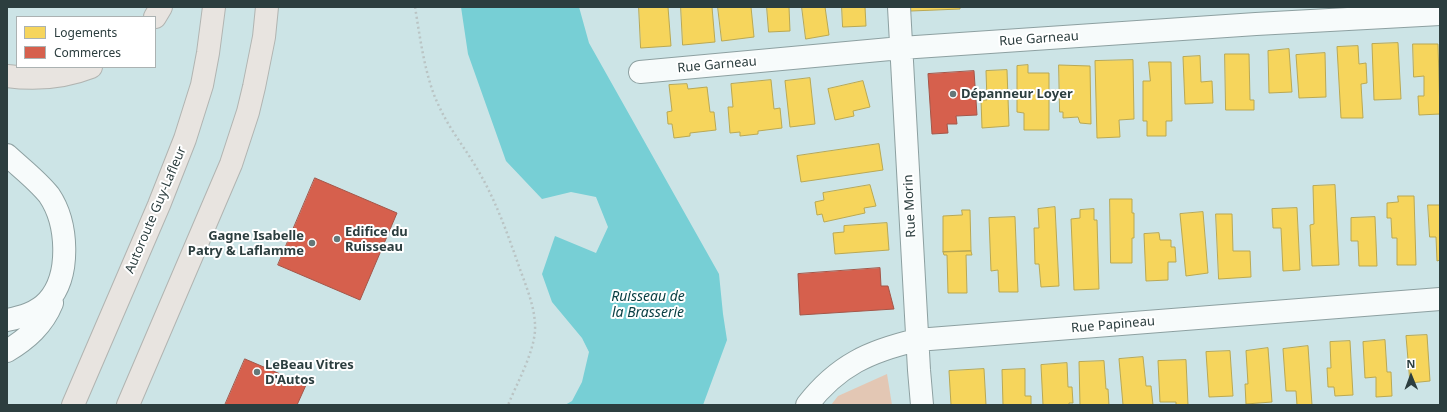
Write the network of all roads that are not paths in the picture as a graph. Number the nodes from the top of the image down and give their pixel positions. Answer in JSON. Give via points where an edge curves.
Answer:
{"nodes":[{"id":1,"x":161,"y":7,"type":"edge"},
{"id":2,"x":214,"y":7,"type":"edge"},
{"id":3,"x":267,"y":7,"type":"edge"},
{"id":4,"x":899,"y":7,"type":"edge"},
{"id":5,"x":1440,"y":14,"type":"edge"},
{"id":6,"x":156,"y":16,"type":"edge"},
{"id":7,"x":901,"y":48,"type":"junction"},
{"id":8,"x":88,"y":68,"type":"edge"},
{"id":9,"x":640,"y":72,"type":"dead end"},
{"id":10,"x":7,"y":76,"type":"edge"},
{"id":11,"x":7,"y":155,"type":"edge"},
{"id":12,"x":57,"y":284,"type":"junction"},
{"id":13,"x":1440,"y":299,"type":"edge"},
{"id":14,"x":7,"y":320,"type":"edge"},
{"id":15,"x":917,"y":340,"type":"junction"},
{"id":16,"x":7,"y":351,"type":"edge"},
{"id":17,"x":133,"y":401,"type":"edge"},
{"id":18,"x":73,"y":405,"type":"edge"},
{"id":19,"x":807,"y":405,"type":"edge"},
{"id":20,"x":922,"y":405,"type":"edge"}],
"edges":[{"from":1,"to":6,"type":"highway"},
{"from":2,"to":18,"type":"highway","name":"Autoroute Guy-Lafleur","via":[[202,85],[185,139]]},
{"from":3,"to":17,"type":"highway","via":[[254,87],[231,164]]},
{"from":4,"to":7,"type":"street","name":"Rue Morin"},
{"from":5,"to":7,"type":"street","name":"Rue Garneau"},
{"from":7,"to":9,"type":"street","name":"Rue Garneau"},
{"from":7,"to":15,"type":"street","name":"Rue Morin"},
{"from":8,"to":10,"type":"highway","via":[[50,78]]},
{"from":11,"to":12,"type":"street","via":[[37,183],[55,206],[63,231],[64,244],[64,258]]},
{"from":12,"to":14,"type":"street","via":[[51,297],[41,307],[32,313]]},
{"from":12,"to":16,"type":"street","via":[[50,308],[41,323],[29,336]]},
{"from":13,"to":15,"type":"street","name":"Rue Papineau"},
{"from":15,"to":19,"type":"street","name":"Rue Papineau","via":[[889,347],[857,360],[826,384]]},
{"from":15,"to":20,"type":"street","name":"Rue Morin"}]}
